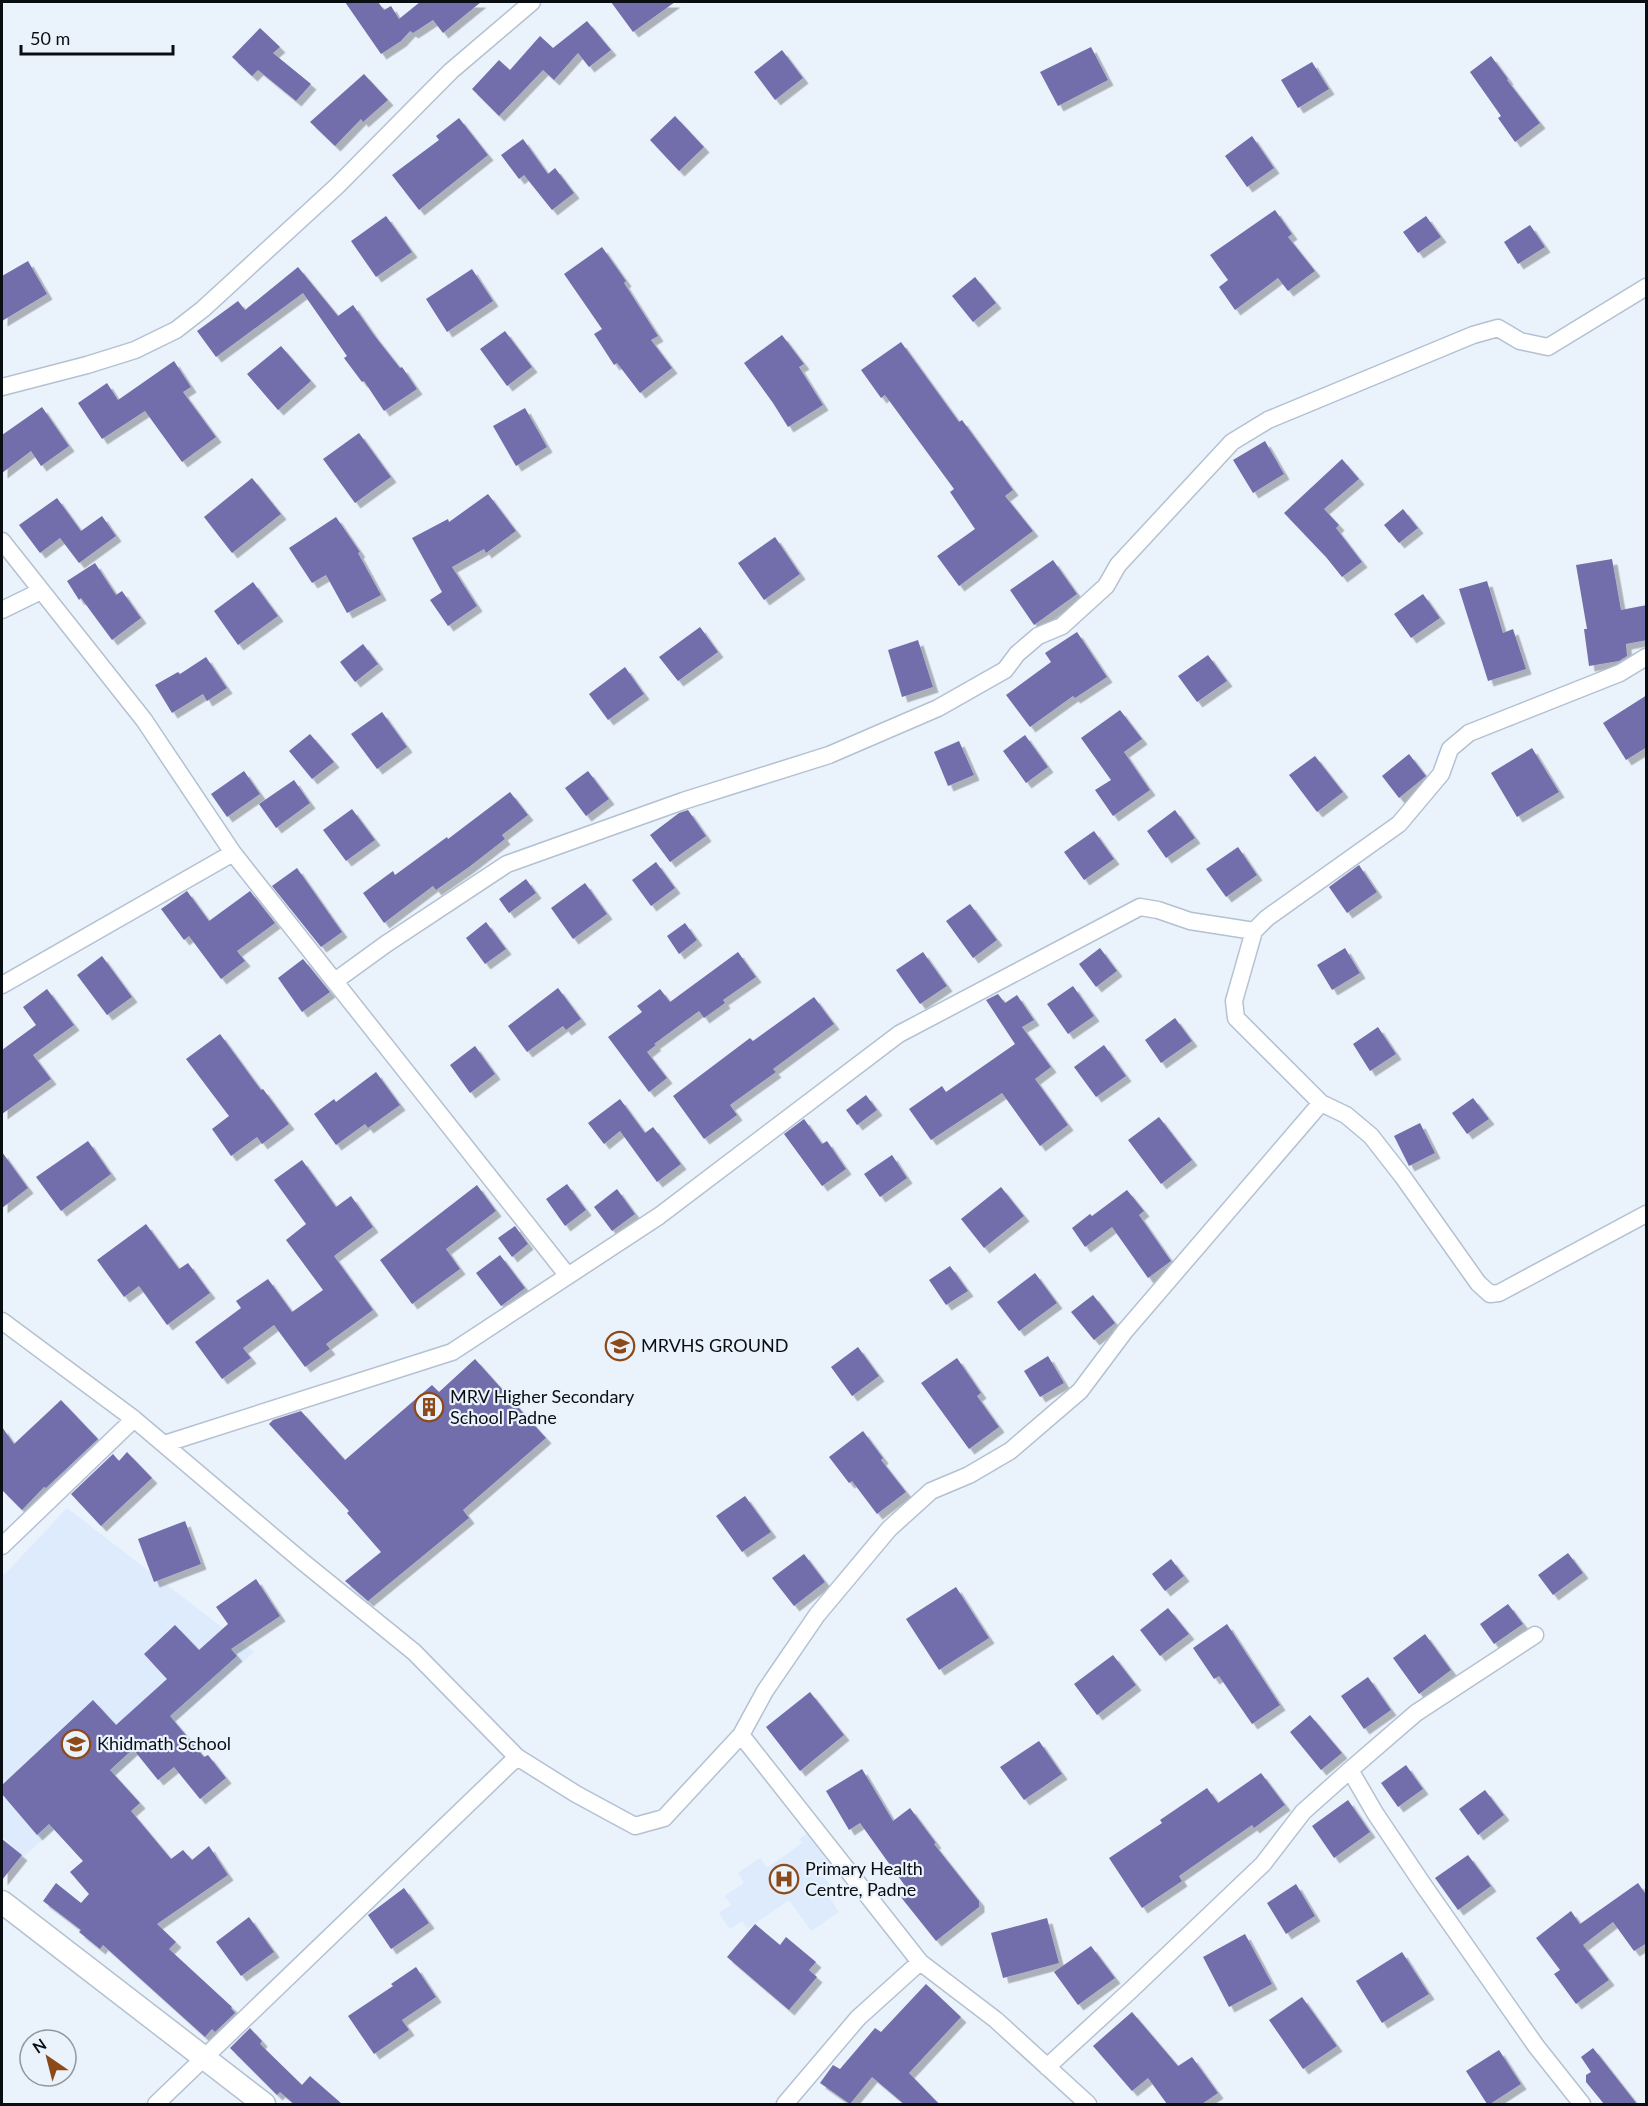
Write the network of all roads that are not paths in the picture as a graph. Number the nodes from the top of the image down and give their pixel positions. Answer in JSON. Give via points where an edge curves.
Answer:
{"nodes":[{"id":1,"x":532,"y":2,"type":"edge"},
{"id":2,"x":1647,"y":287,"type":"edge"},
{"id":3,"x":2,"y":387,"type":"edge"},
{"id":4,"x":2,"y":541,"type":"edge"},
{"id":5,"x":41,"y":591,"type":"junction"},
{"id":6,"x":2,"y":610,"type":"edge"},
{"id":7,"x":1647,"y":657,"type":"edge"},
{"id":8,"x":233,"y":853,"type":"junction"},
{"id":9,"x":1254,"y":931,"type":"junction"},
{"id":10,"x":335,"y":981,"type":"junction"},
{"id":11,"x":2,"y":985,"type":"edge"},
{"id":12,"x":1321,"y":1103,"type":"junction"},
{"id":13,"x":1647,"y":1214,"type":"edge"},
{"id":14,"x":568,"y":1276,"type":"junction"},
{"id":15,"x":2,"y":1321,"type":"edge"},
{"id":16,"x":134,"y":1419,"type":"junction"},
{"id":17,"x":164,"y":1444,"type":"junction"},
{"id":18,"x":2,"y":1546,"type":"edge"},
{"id":19,"x":1535,"y":1635,"type":"dead end"},
{"id":20,"x":741,"y":1735,"type":"junction"},
{"id":21,"x":517,"y":1757,"type":"junction"},
{"id":22,"x":1350,"y":1770,"type":"junction"},
{"id":23,"x":2,"y":1902,"type":"edge"},
{"id":24,"x":920,"y":1962,"type":"junction"},
{"id":25,"x":204,"y":2059,"type":"junction"},
{"id":26,"x":1047,"y":2067,"type":"junction"},
{"id":27,"x":156,"y":2104,"type":"edge"},
{"id":28,"x":264,"y":2104,"type":"edge"},
{"id":29,"x":785,"y":2104,"type":"edge"},
{"id":30,"x":1088,"y":2104,"type":"edge"},
{"id":31,"x":1582,"y":2104,"type":"edge"}],
"edges":[{"from":1,"to":3,"type":"street","via":[[451,71],[337,186],[176,330],[135,350]]},
{"from":2,"to":10,"type":"street","via":[[1548,347],[1520,341],[1498,328],[1473,334],[1268,420],[1232,442],[1118,565],[1093,599],[1062,626],[1038,636],[1005,670],[938,708],[829,755],[683,801],[507,864]]},
{"from":4,"to":5,"type":"street"},
{"from":5,"to":6,"type":"street"},
{"from":5,"to":8,"type":"street","via":[[144,720]]},
{"from":7,"to":9,"type":"street","via":[[1620,673],[1470,733],[1450,749],[1441,774],[1399,824]]},
{"from":8,"to":10,"type":"street"},
{"from":8,"to":11,"type":"street"},
{"from":9,"to":12,"type":"street","via":[[1234,1001],[1236,1018]]},
{"from":9,"to":14,"type":"street","via":[[1191,921],[1140,907],[899,1034],[659,1216]]},
{"from":10,"to":14,"type":"street"},
{"from":12,"to":13,"type":"street","via":[[1346,1115],[1371,1136],[1490,1294],[1499,1293]]},
{"from":12,"to":20,"type":"street","via":[[1125,1331],[1080,1391],[1010,1451],[931,1491],[889,1529],[817,1615],[765,1691]]},
{"from":14,"to":17,"type":"street","via":[[452,1352]]},
{"from":15,"to":16,"type":"street"},
{"from":16,"to":17,"type":"street"},
{"from":16,"to":18,"type":"street"},
{"from":17,"to":21,"type":"street","via":[[414,1652]]},
{"from":19,"to":22,"type":"street","via":[[1416,1713]]},
{"from":20,"to":21,"type":"street","via":[[664,1818],[635,1826]]},
{"from":20,"to":24,"type":"street"},
{"from":21,"to":25,"type":"street"},
{"from":22,"to":26,"type":"street","via":[[1304,1812],[1263,1864]]},
{"from":22,"to":31,"type":"street","via":[[1424,1886],[1536,2046]]},
{"from":23,"to":25,"type":"main road"},
{"from":24,"to":26,"type":"street","via":[[996,2020]]},
{"from":24,"to":29,"type":"street","via":[[858,2018]]},
{"from":25,"to":27,"type":"street"},
{"from":25,"to":28,"type":"main road"},
{"from":26,"to":30,"type":"street"}]}
